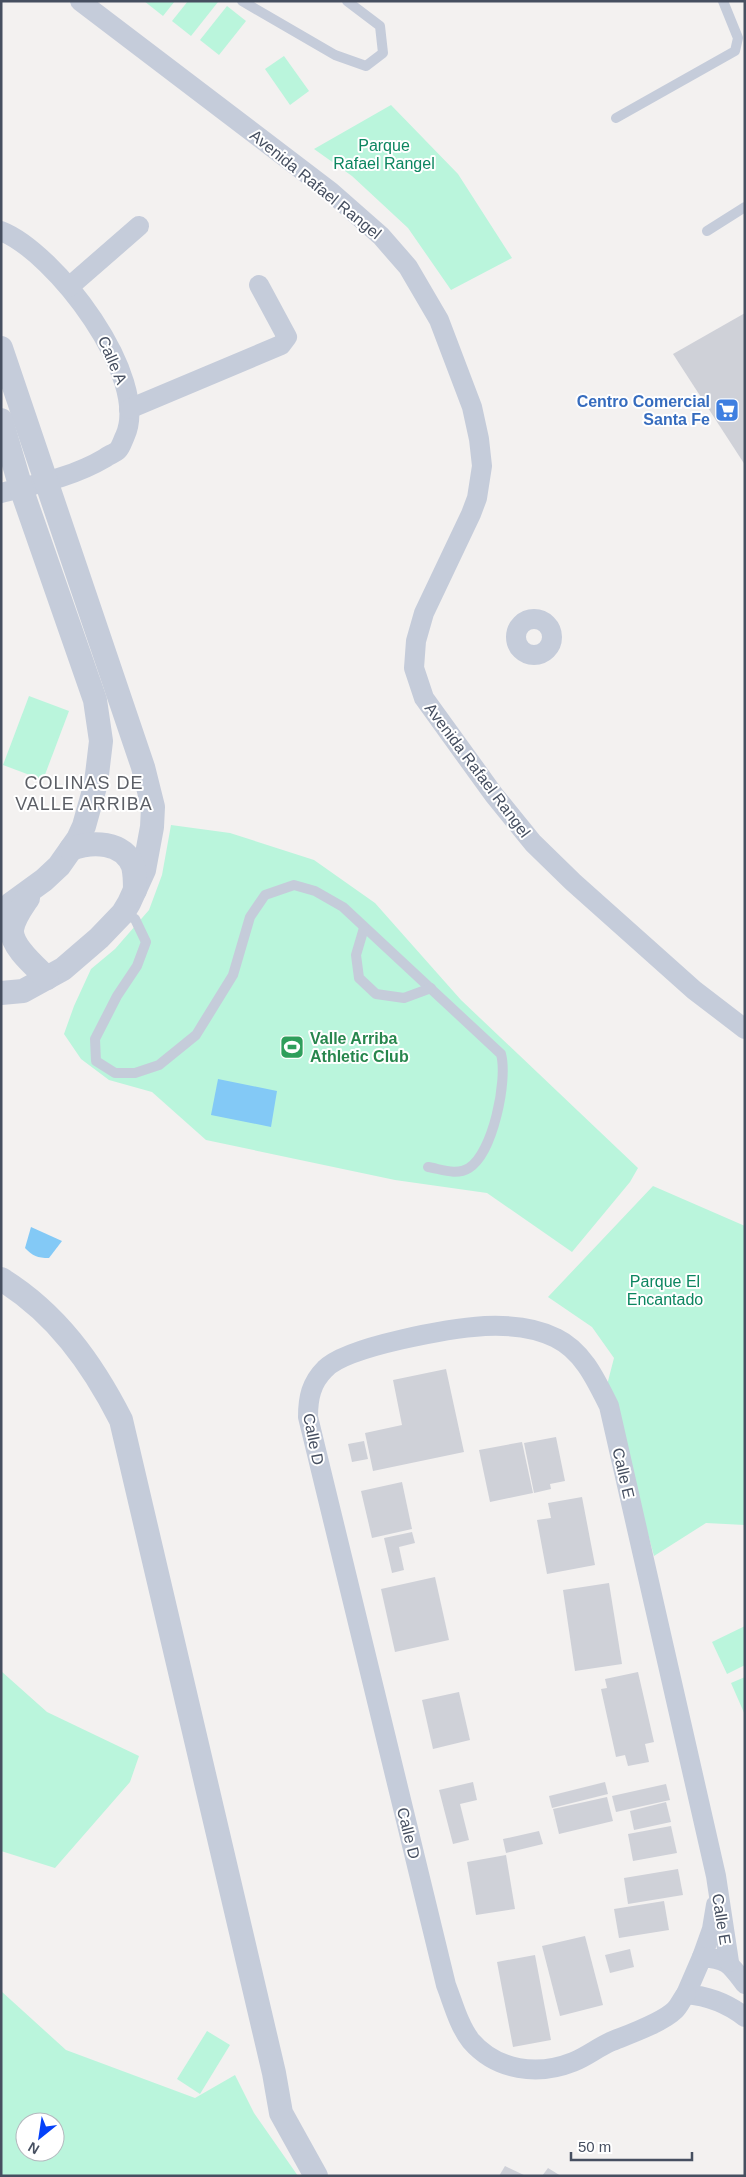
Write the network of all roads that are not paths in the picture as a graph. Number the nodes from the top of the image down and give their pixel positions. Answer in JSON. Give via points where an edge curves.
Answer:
{"nodes":[{"id":1,"x":80,"y":1,"type":"edge"},
{"id":2,"x":242,"y":1,"type":"edge"},
{"id":3,"x":347,"y":1,"type":"edge"},
{"id":4,"x":723,"y":1,"type":"edge"},
{"id":5,"x":616,"y":118,"type":"dead end"},
{"id":6,"x":745,"y":206,"type":"edge"},
{"id":7,"x":138,"y":226,"type":"dead end"},
{"id":8,"x":1,"y":231,"type":"edge"},
{"id":9,"x":707,"y":231,"type":"dead end"},
{"id":10,"x":259,"y":285,"type":"dead end"},
{"id":11,"x":69,"y":288,"type":"junction"},
{"id":12,"x":1,"y":348,"type":"edge"},
{"id":13,"x":129,"y":409,"type":"junction"},
{"id":14,"x":1,"y":420,"type":"edge"},
{"id":15,"x":46,"y":481,"type":"junction"},
{"id":16,"x":11,"y":490,"type":"edge"},
{"id":17,"x":71,"y":849,"type":"junction"},
{"id":18,"x":33,"y":890,"type":"junction"},
{"id":19,"x":135,"y":892,"type":"junction"},
{"id":20,"x":123,"y":913,"type":"junction"},
{"id":21,"x":1,"y":915,"type":"edge"},
{"id":22,"x":364,"y":928,"type":"junction"},
{"id":23,"x":47,"y":978,"type":"junction"},
{"id":24,"x":431,"y":988,"type":"junction"},
{"id":25,"x":1,"y":993,"type":"edge"},
{"id":26,"x":745,"y":1029,"type":"edge"},
{"id":27,"x":428,"y":1167,"type":"dead end"},
{"id":28,"x":1,"y":1279,"type":"edge"},
{"id":29,"x":315,"y":1382,"type":"joint"},
{"id":30,"x":716,"y":1876,"type":"junction"},
{"id":31,"x":702,"y":1957,"type":"junction"},
{"id":32,"x":729,"y":1962,"type":"junction"},
{"id":33,"x":745,"y":1984,"type":"edge"},
{"id":34,"x":686,"y":1994,"type":"junction"},
{"id":35,"x":745,"y":2017,"type":"edge"},
{"id":36,"x":316,"y":2176,"type":"edge"}],
"edges":[{"from":1,"to":26,"type":"street","name":"Avenida Rafael Rangel","via":[[331,192],[381,236],[408,267],[438,320],[472,407],[482,466],[471,514],[424,613],[416,641],[414,668],[424,698],[533,843],[694,990]]},
{"from":2,"to":3,"type":"lane","via":[[335,55],[366,66],[383,53],[380,26]]},
{"from":4,"to":5,"type":"lane","via":[[738,38],[735,51]]},
{"from":6,"to":9,"type":"lane"},
{"from":7,"to":11,"type":"street"},
{"from":8,"to":11,"type":"street","name":"Calle A","via":[[31,249]]},
{"from":10,"to":13,"type":"street","via":[[287,337],[281,346]]},
{"from":11,"to":13,"type":"street","name":"Calle A","via":[[113,352]]},
{"from":12,"to":15,"type":"street"},
{"from":13,"to":15,"type":"street","name":"Calle A","via":[[130,424],[119,449],[72,475]]},
{"from":14,"to":16,"type":"street"},
{"from":15,"to":16,"type":"street","name":"Calle A"},
{"from":15,"to":19,"type":"street","via":[[153,807],[144,870]]},
{"from":16,"to":17,"type":"street","via":[[95,700],[100,721],[96,783],[84,826]]},
{"from":17,"to":18,"type":"street"},
{"from":17,"to":19,"type":"street","via":[[91,843],[114,848],[132,865]]},
{"from":18,"to":21,"type":"street","via":[[11,904]]},
{"from":18,"to":23,"type":"street","via":[[12,931],[20,949]]},
{"from":19,"to":20,"type":"street"},
{"from":20,"to":22,"type":"lane","via":[[135,920],[146,942],[137,966],[95,1039],[96,1061],[115,1072],[135,1074],[159,1065],[196,1035],[233,975],[250,917],[265,896],[294,885],[315,891],[343,907]]},
{"from":20,"to":23,"type":"street","via":[[63,969]]},
{"from":22,"to":24,"type":"lane"},
{"from":22,"to":24,"type":"lane","via":[[356,955],[359,978],[376,994],[404,998]]},
{"from":23,"to":25,"type":"street","via":[[23,991]]},
{"from":24,"to":27,"type":"lane","via":[[501,1054],[504,1064],[491,1137],[480,1155],[470,1168],[457,1173]]},
{"from":28,"to":36,"type":"street","via":[[16,1288],[72,1340],[93,1368],[121,1420],[281,2113]]},
{"from":29,"to":30,"type":"street","name":"Calle E","via":[[331,1364],[352,1352],[461,1329],[486,1326],[539,1330],[574,1350],[609,1406]]},
{"from":29,"to":34,"type":"street","name":"Calle D","via":[[308,1398],[308,1417],[446,1985],[471,2041],[507,2065],[530,2071],[552,2069],[574,2062],[594,2049],[653,2023],[674,2010]]},
{"from":30,"to":31,"type":"street","name":"Calle E","via":[[716,1909]]},
{"from":30,"to":32,"type":"street","name":"Calle E"},
{"from":31,"to":32,"type":"street"},
{"from":31,"to":34,"type":"street","name":"Calle D"},
{"from":32,"to":33,"type":"street"},
{"from":34,"to":35,"type":"street","via":[[728,2004]]}]}
